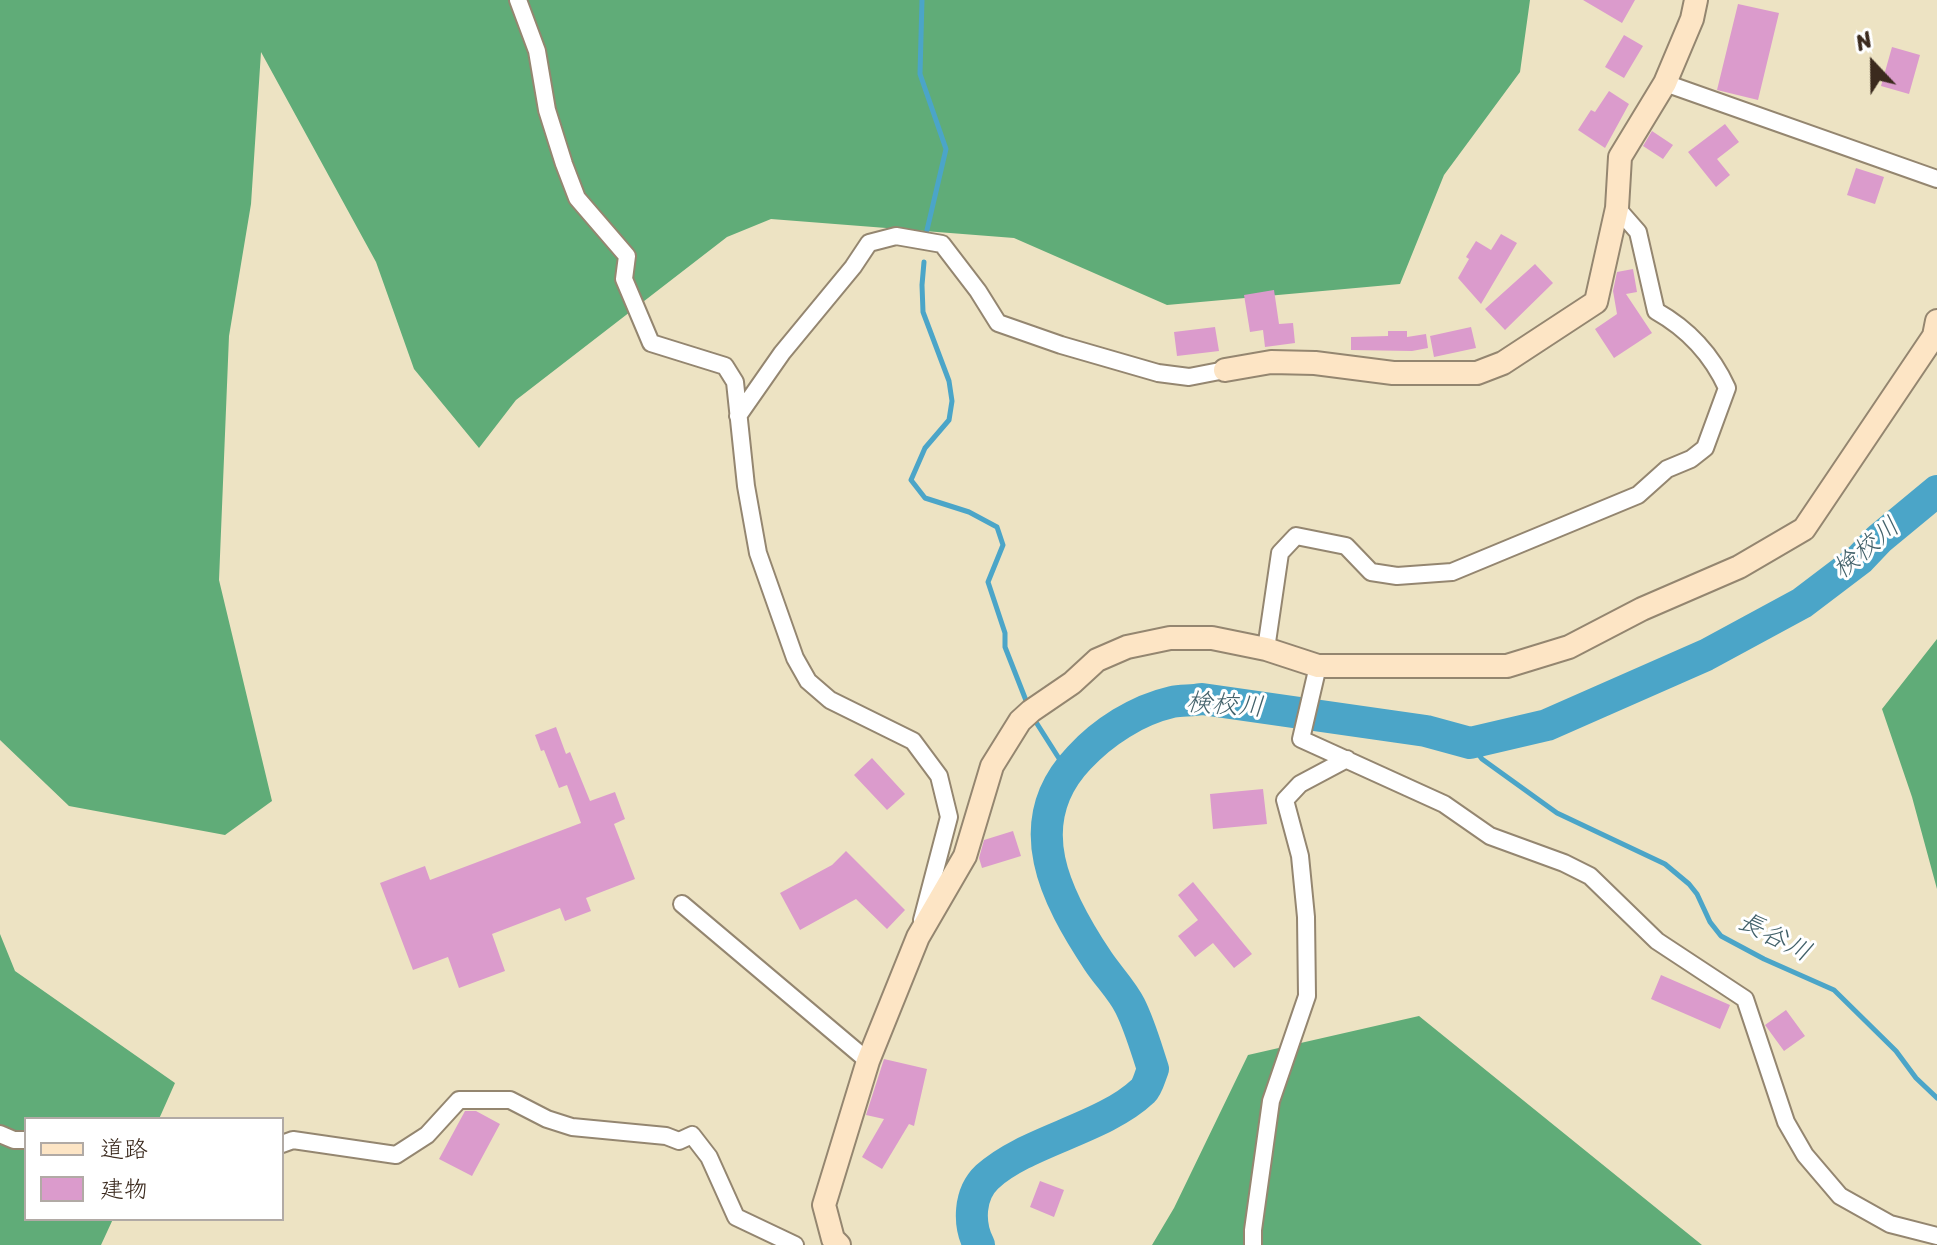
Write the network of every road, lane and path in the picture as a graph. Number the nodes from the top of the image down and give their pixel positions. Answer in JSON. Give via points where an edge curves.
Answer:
{"nodes":[{"id":1,"x":518,"y":0,"type":"edge"},
{"id":2,"x":1696,"y":0,"type":"edge"},
{"id":3,"x":1665,"y":83,"type":"junction"},
{"id":4,"x":1937,"y":179,"type":"edge"},
{"id":5,"x":1617,"y":208,"type":"junction"},
{"id":6,"x":1937,"y":321,"type":"edge"},
{"id":7,"x":1225,"y":370,"type":"joint"},
{"id":8,"x":738,"y":416,"type":"junction"},
{"id":9,"x":1266,"y":649,"type":"junction"},
{"id":10,"x":1318,"y":666,"type":"junction"},
{"id":11,"x":1347,"y":759,"type":"junction"},
{"id":12,"x":682,"y":904,"type":"dead end"},
{"id":13,"x":918,"y":937,"type":"junction"},
{"id":14,"x":868,"y":1061,"type":"junction"},
{"id":15,"x":0,"y":1134,"type":"edge"},
{"id":16,"x":24,"y":1140,"type":"edge"},
{"id":17,"x":284,"y":1143,"type":"edge"},
{"id":18,"x":1937,"y":1236,"type":"edge"},
{"id":19,"x":795,"y":1245,"type":"edge"},
{"id":20,"x":839,"y":1245,"type":"edge"},
{"id":21,"x":1253,"y":1245,"type":"edge"}],
"edges":[{"from":1,"to":8,"type":"street","via":[[577,198],[627,256],[624,279],[651,343],[725,366],[735,382]]},
{"from":2,"to":3,"type":"street"},
{"from":3,"to":4,"type":"street"},
{"from":3,"to":5,"type":"street","via":[[1620,157]]},
{"from":5,"to":7,"type":"street","via":[[1596,302],[1503,363],[1477,373],[1393,373],[1271,362]]},
{"from":5,"to":9,"type":"street","via":[[1638,232],[1656,311],[1678,323],[1716,364],[1727,388],[1705,448],[1667,469],[1638,495],[1452,572],[1371,572],[1346,546],[1296,536],[1280,553]]},
{"from":6,"to":10,"type":"street","via":[[1934,336],[1804,529],[1739,567],[1569,647],[1507,666]]},
{"from":7,"to":8,"type":"street","via":[[1189,377],[1158,373],[998,323],[942,244],[896,236],[869,243]]},
{"from":8,"to":13,"type":"street","via":[[758,553],[795,658],[808,681],[830,700],[913,741],[939,776],[949,817]]},
{"from":9,"to":10,"type":"street"},
{"from":9,"to":13,"type":"street","via":[[1212,638],[1170,638],[1127,647],[1097,660],[1031,711],[992,766],[965,856]]},
{"from":10,"to":11,"type":"street","via":[[1301,739]]},
{"from":11,"to":18,"type":"street","via":[[1444,804],[1490,836],[1590,876],[1657,941],[1745,999],[1786,1122],[1805,1155],[1840,1196],[1890,1224]]},
{"from":11,"to":21,"type":"street","via":[[1300,784],[1285,800],[1300,856],[1307,996],[1271,1101]]},
{"from":12,"to":14,"type":"street"},
{"from":13,"to":14,"type":"street"},
{"from":14,"to":20,"type":"street","via":[[824,1205]]},
{"from":15,"to":16,"type":"street"},
{"from":17,"to":19,"type":"street","via":[[293,1140],[396,1155],[427,1135],[459,1100],[510,1100],[572,1127],[679,1141],[692,1135],[709,1157],[736,1217]]}]}
